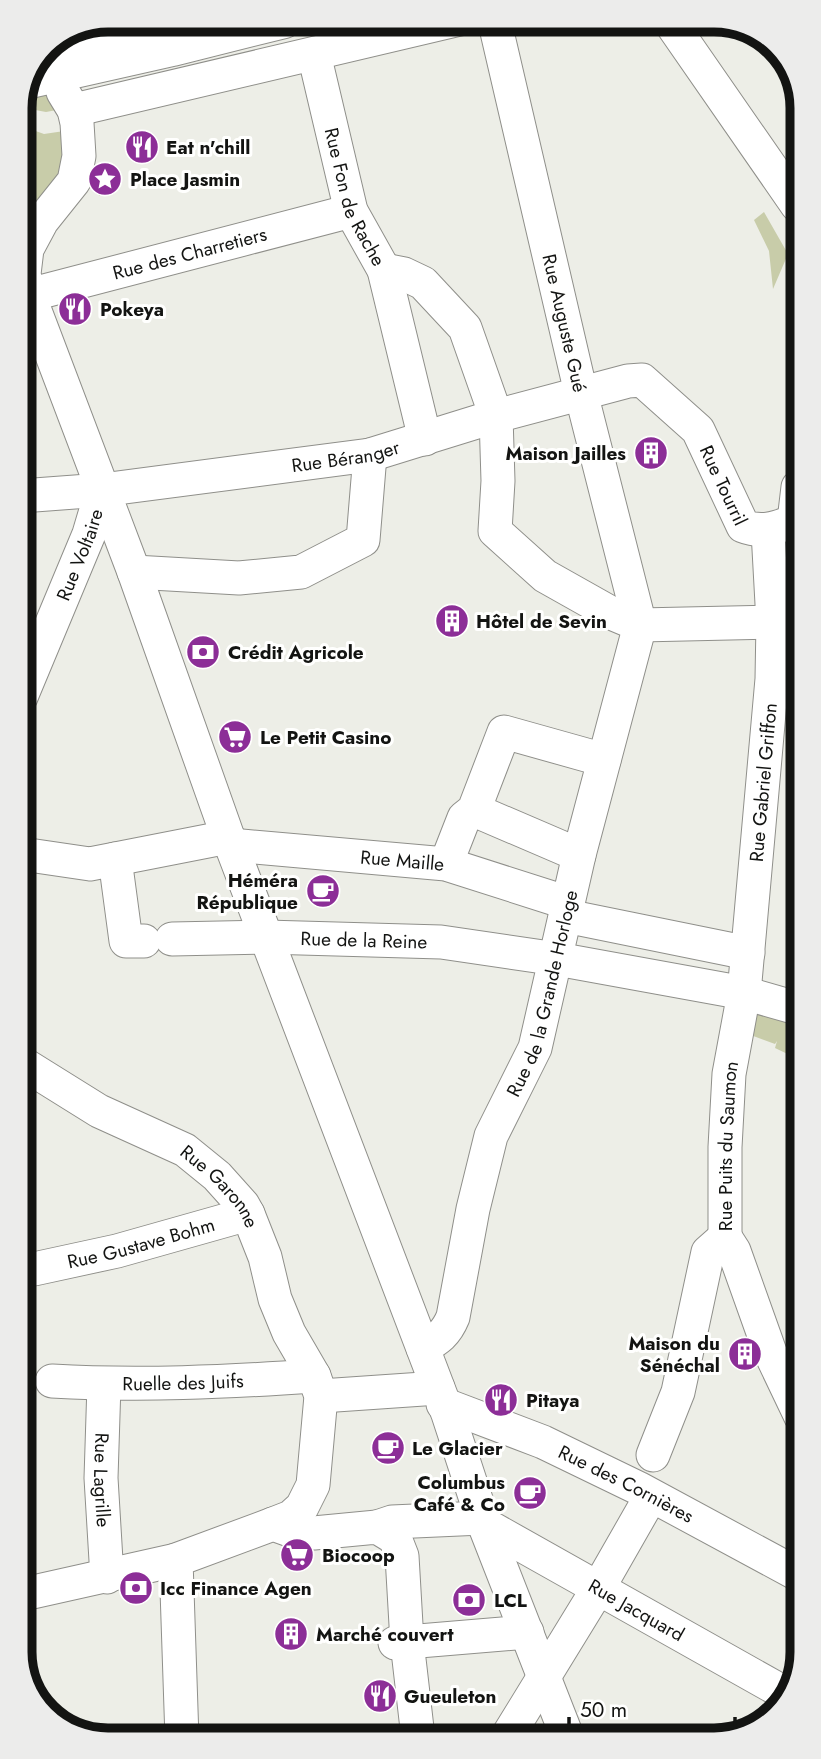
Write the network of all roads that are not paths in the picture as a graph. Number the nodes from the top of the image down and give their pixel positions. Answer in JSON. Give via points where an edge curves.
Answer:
{"nodes":[{"id":1,"x":116,"y":32,"type":"edge"},
{"id":2,"x":146,"y":32,"type":"edge"},
{"id":3,"x":232,"y":32,"type":"edge"},
{"id":4,"x":406,"y":32,"type":"edge"},
{"id":5,"x":497,"y":32,"type":"edge"},
{"id":6,"x":677,"y":32,"type":"edge"},
{"id":7,"x":685,"y":32,"type":"edge"},
{"id":8,"x":692,"y":52,"type":"junction"},
{"id":9,"x":55,"y":53,"type":"edge"},
{"id":10,"x":314,"y":54,"type":"junction"},
{"id":11,"x":50,"y":63,"type":"edge"},
{"id":12,"x":74,"y":110,"type":"junction"},
{"id":13,"x":790,"y":195,"type":"edge"},
{"id":14,"x":351,"y":211,"type":"junction"},
{"id":15,"x":32,"y":240,"type":"edge"},
{"id":16,"x":384,"y":270,"type":"junction"},
{"id":17,"x":32,"y":294,"type":"edge"},
{"id":18,"x":32,"y":303,"type":"edge"},
{"id":19,"x":581,"y":393,"type":"junction"},
{"id":20,"x":496,"y":416,"type":"junction"},
{"id":21,"x":425,"y":439,"type":"junction"},
{"id":22,"x":370,"y":455,"type":"junction"},
{"id":23,"x":102,"y":490,"type":"junction"},
{"id":24,"x":32,"y":495,"type":"edge"},
{"id":25,"x":787,"y":524,"type":"edge"},
{"id":26,"x":134,"y":572,"type":"junction"},
{"id":27,"x":773,"y":622,"type":"junction"},
{"id":28,"x":640,"y":625,"type":"junction"},
{"id":29,"x":32,"y":671,"type":"edge"},
{"id":30,"x":604,"y":760,"type":"junction"},
{"id":31,"x":474,"y":810,"type":"junction"},
{"id":32,"x":230,"y":841,"type":"junction"},
{"id":33,"x":32,"y":855,"type":"edge"},
{"id":34,"x":579,"y":855,"type":"junction"},
{"id":35,"x":115,"y":859,"type":"junction"},
{"id":36,"x":446,"y":864,"type":"junction"},
{"id":37,"x":567,"y":910,"type":"junction"},
{"id":38,"x":266,"y":937,"type":"junction"},
{"id":39,"x":748,"y":953,"type":"junction"},
{"id":40,"x":556,"y":959,"type":"junction"},
{"id":41,"x":744,"y":993,"type":"junction"},
{"id":42,"x":790,"y":1006,"type":"edge"},
{"id":43,"x":32,"y":1070,"type":"edge"},
{"id":44,"x":248,"y":1214,"type":"junction"},
{"id":45,"x":725,"y":1237,"type":"junction"},
{"id":46,"x":34,"y":1269,"type":"dead end"},
{"id":47,"x":423,"y":1348,"type":"junction"},
{"id":48,"x":52,"y":1381,"type":"dead end"},
{"id":49,"x":104,"y":1384,"type":"junction"},
{"id":50,"x":317,"y":1386,"type":"junction"},
{"id":51,"x":790,"y":1394,"type":"edge"},
{"id":52,"x":440,"y":1396,"type":"junction"},
{"id":53,"x":647,"y":1478,"type":"junction"},
{"id":54,"x":483,"y":1521,"type":"junction"},
{"id":55,"x":273,"y":1524,"type":"junction"},
{"id":56,"x":390,"y":1524,"type":"junction"},
{"id":57,"x":176,"y":1560,"type":"junction"},
{"id":58,"x":790,"y":1569,"type":"edge"},
{"id":59,"x":107,"y":1577,"type":"junction"},
{"id":60,"x":599,"y":1587,"type":"junction"},
{"id":61,"x":32,"y":1592,"type":"edge"},
{"id":62,"x":527,"y":1632,"type":"junction"},
{"id":63,"x":401,"y":1643,"type":"junction"},
{"id":64,"x":544,"y":1676,"type":"junction"},
{"id":65,"x":779,"y":1690,"type":"edge"},
{"id":66,"x":183,"y":1727,"type":"edge"},
{"id":67,"x":416,"y":1728,"type":"edge"},
{"id":68,"x":513,"y":1728,"type":"edge"},
{"id":69,"x":564,"y":1728,"type":"edge"}],
"edges":[{"from":1,"to":11,"type":"main road"},
{"from":2,"to":9,"type":"street"},
{"from":3,"to":11,"type":"main road","via":[[172,47]]},
{"from":4,"to":10,"type":"street"},
{"from":5,"to":19,"type":"street","name":"Rue Auguste Gué"},
{"from":6,"to":8,"type":"street"},
{"from":7,"to":8,"type":"street"},
{"from":8,"to":13,"type":"street"},
{"from":10,"to":12,"type":"street"},
{"from":10,"to":14,"type":"street","name":"Rue Fon de Rache"},
{"from":11,"to":12,"type":"street"},
{"from":12,"to":15,"type":"street","via":[[79,135],[74,181]]},
{"from":14,"to":16,"type":"street","name":"Rue Fon de Rache"},
{"from":14,"to":17,"type":"street","name":"Rue des Charretiers"},
{"from":16,"to":20,"type":"street","name":"Rue Fon de Rache","via":[[423,283],[465,328]]},
{"from":16,"to":21,"type":"street"},
{"from":18,"to":23,"type":"street"},
{"from":19,"to":20,"type":"street","name":"Rue Béranger"},
{"from":19,"to":25,"type":"street","name":"Rue Tourril","via":[[642,380],[698,430],[743,526]]},
{"from":19,"to":28,"type":"street","name":"Rue Auguste Gué"},
{"from":20,"to":21,"type":"street","name":"Rue Béranger"},
{"from":20,"to":28,"type":"street","name":"Rue Fon de Rache","via":[[495,531],[545,576]]},
{"from":21,"to":22,"type":"street","name":"Rue Béranger"},
{"from":22,"to":23,"type":"street","name":"Rue Béranger"},
{"from":22,"to":26,"type":"street","via":[[363,540],[301,572],[239,578]]},
{"from":23,"to":24,"type":"street","name":"Rue Béranger"},
{"from":23,"to":26,"type":"street"},
{"from":23,"to":29,"type":"street","name":"Rue Voltaire","via":[[89,534]]},
{"from":25,"to":27,"type":"street","name":"Rue Gabriel Griffon"},
{"from":26,"to":32,"type":"street"},
{"from":27,"to":28,"type":"street"},
{"from":27,"to":39,"type":"street","name":"Rue Gabriel Griffon"},
{"from":28,"to":30,"type":"street","name":"Rue de la Grande Horloge"},
{"from":30,"to":31,"type":"street","via":[[504,732]]},
{"from":30,"to":34,"type":"street","name":"Rue de la Grande Horloge"},
{"from":31,"to":34,"type":"street"},
{"from":31,"to":36,"type":"street","via":[[464,818]]},
{"from":32,"to":35,"type":"street","name":"Rue Maille"},
{"from":32,"to":36,"type":"street","name":"Rue Maille"},
{"from":32,"to":38,"type":"street"},
{"from":33,"to":35,"type":"street","name":"Rue Maille","via":[[90,864]]},
{"from":34,"to":37,"type":"street","name":"Rue de la Grande Horloge"},
{"from":35,"to":38,"type":"street","name":"Rue de la Reine","via":[[127,941]]},
{"from":36,"to":37,"type":"street","name":"Rue Maille"},
{"from":37,"to":39,"type":"street","name":"Rue Maille"},
{"from":37,"to":40,"type":"street","name":"Rue de la Grande Horloge"},
{"from":38,"to":40,"type":"street","name":"Rue de la Reine","via":[[441,942]]},
{"from":38,"to":47,"type":"street"},
{"from":39,"to":41,"type":"street","name":"Rue Gabriel Griffon"},
{"from":40,"to":41,"type":"street","name":"Rue de la Reine"},
{"from":40,"to":47,"type":"street","name":"Rue de la Grande Horloge","via":[[535,1048],[491,1136],[453,1317],[448,1331]]},
{"from":41,"to":42,"type":"street","name":"Rue de la Reine"},
{"from":41,"to":45,"type":"street","name":"Rue Puits du Saumon","via":[[729,1074]]},
{"from":43,"to":44,"type":"street","name":"Rue Garonne","via":[[99,1111],[185,1150],[217,1176]]},
{"from":44,"to":46,"type":"street","name":"Rue Gustave Bohm"},
{"from":44,"to":50,"type":"street","name":"Rue Garonne","via":[[289,1333]]},
{"from":45,"to":51,"type":"street"},
{"from":45,"to":53,"type":"street","name":"Rue Puits du Saumon","via":[[708,1252],[678,1392]]},
{"from":47,"to":52,"type":"street"},
{"from":48,"to":49,"type":"street","name":"Ruelle des Juifs"},
{"from":49,"to":50,"type":"street","name":"Ruelle des Juifs"},
{"from":49,"to":59,"type":"street","name":"Rue Lagrille","via":[[101,1478]]},
{"from":50,"to":52,"type":"street","name":"Ruelle des Juifs"},
{"from":50,"to":55,"type":"street","via":[[313,1485],[302,1507]]},
{"from":52,"to":53,"type":"street","name":"Rue des Cornières","via":[[543,1442]]},
{"from":52,"to":54,"type":"street"},
{"from":53,"to":58,"type":"street","name":"Rue des Cornières"},
{"from":53,"to":60,"type":"street","name":"Rue Puits du Saumon"},
{"from":54,"to":56,"type":"street"},
{"from":54,"to":60,"type":"street","name":"Rue Jacquard"},
{"from":54,"to":62,"type":"street"},
{"from":55,"to":56,"type":"street","via":[[304,1532]]},
{"from":55,"to":57,"type":"street"},
{"from":56,"to":63,"type":"street","via":[[402,1556]]},
{"from":57,"to":59,"type":"street"},
{"from":57,"to":66,"type":"street"},
{"from":59,"to":61,"type":"street"},
{"from":60,"to":64,"type":"street","name":"Rue Puits du Saumon"},
{"from":60,"to":65,"type":"street","name":"Rue Jacquard"},
{"from":62,"to":63,"type":"street"},
{"from":62,"to":64,"type":"street"},
{"from":63,"to":67,"type":"street"},
{"from":64,"to":68,"type":"street","name":"Rue Puits du Saumon"},
{"from":64,"to":69,"type":"street"}]}
